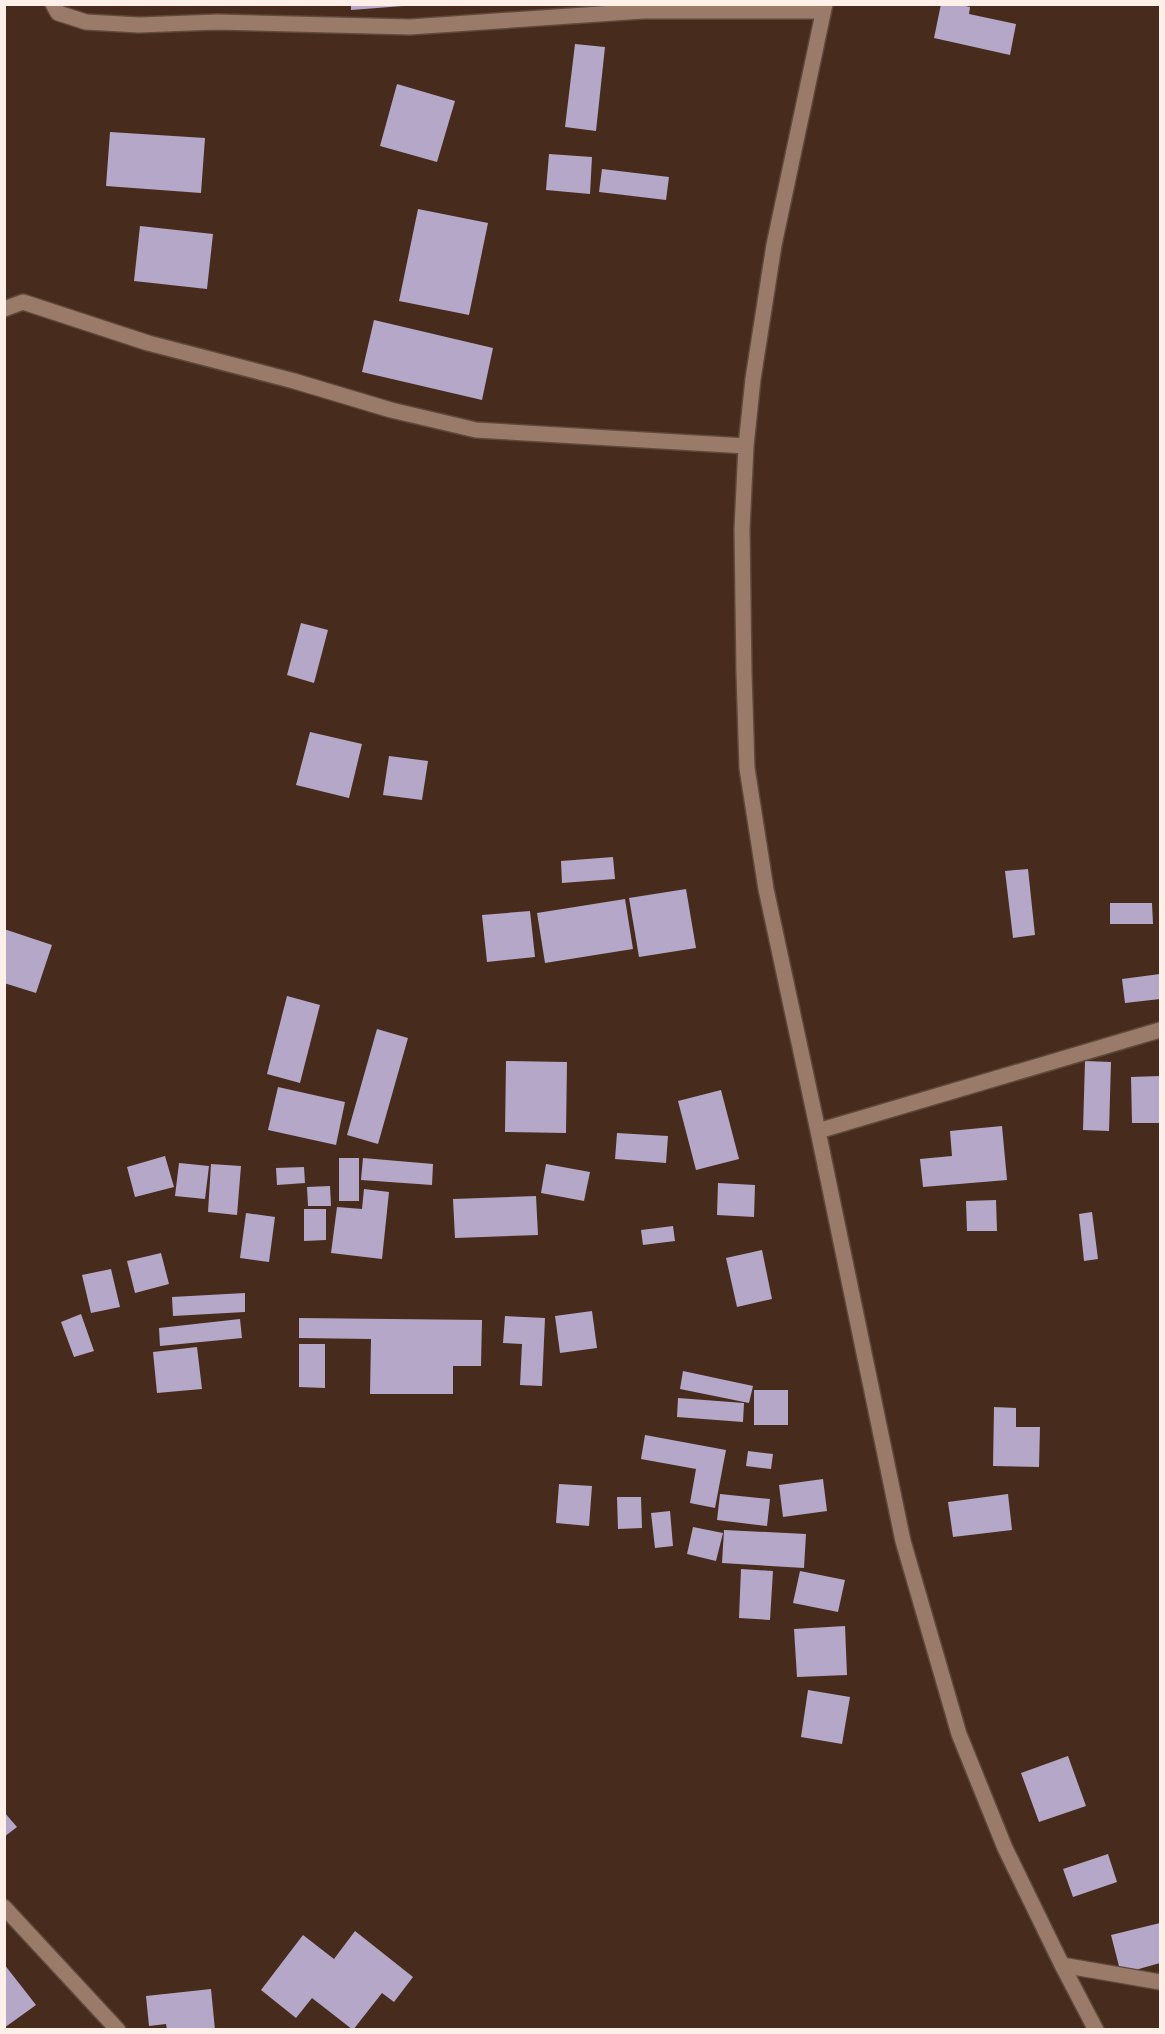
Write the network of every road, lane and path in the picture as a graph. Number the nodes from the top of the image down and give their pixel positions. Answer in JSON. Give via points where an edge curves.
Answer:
{"nodes":[{"id":1,"x":53,"y":4,"type":"edge"},
{"id":2,"x":824,"y":8,"type":"edge"},
{"id":3,"x":4,"y":309,"type":"edge"},
{"id":4,"x":746,"y":446,"type":"junction"},
{"id":5,"x":1161,"y":1030,"type":"edge"},
{"id":6,"x":818,"y":1131,"type":"junction"},
{"id":7,"x":4,"y":1907,"type":"edge"},
{"id":8,"x":1062,"y":1965,"type":"junction"},
{"id":9,"x":1161,"y":1982,"type":"edge"},
{"id":10,"x":118,"y":2030,"type":"edge"},
{"id":11,"x":1096,"y":2030,"type":"edge"}],
"edges":[{"from":1,"to":2,"type":"street","via":[[58,13],[86,22],[410,27],[643,11]]},
{"from":2,"to":4,"type":"street","via":[[774,245]]},
{"from":3,"to":4,"type":"street","via":[[23,302],[148,343],[476,430]]},
{"from":4,"to":6,"type":"street","via":[[742,529],[747,768],[766,889]]},
{"from":5,"to":6,"type":"street"},
{"from":6,"to":8,"type":"street","via":[[903,1541],[956,1722],[1005,1848]]},
{"from":7,"to":10,"type":"street"},
{"from":8,"to":9,"type":"street"},
{"from":8,"to":11,"type":"street"}]}
